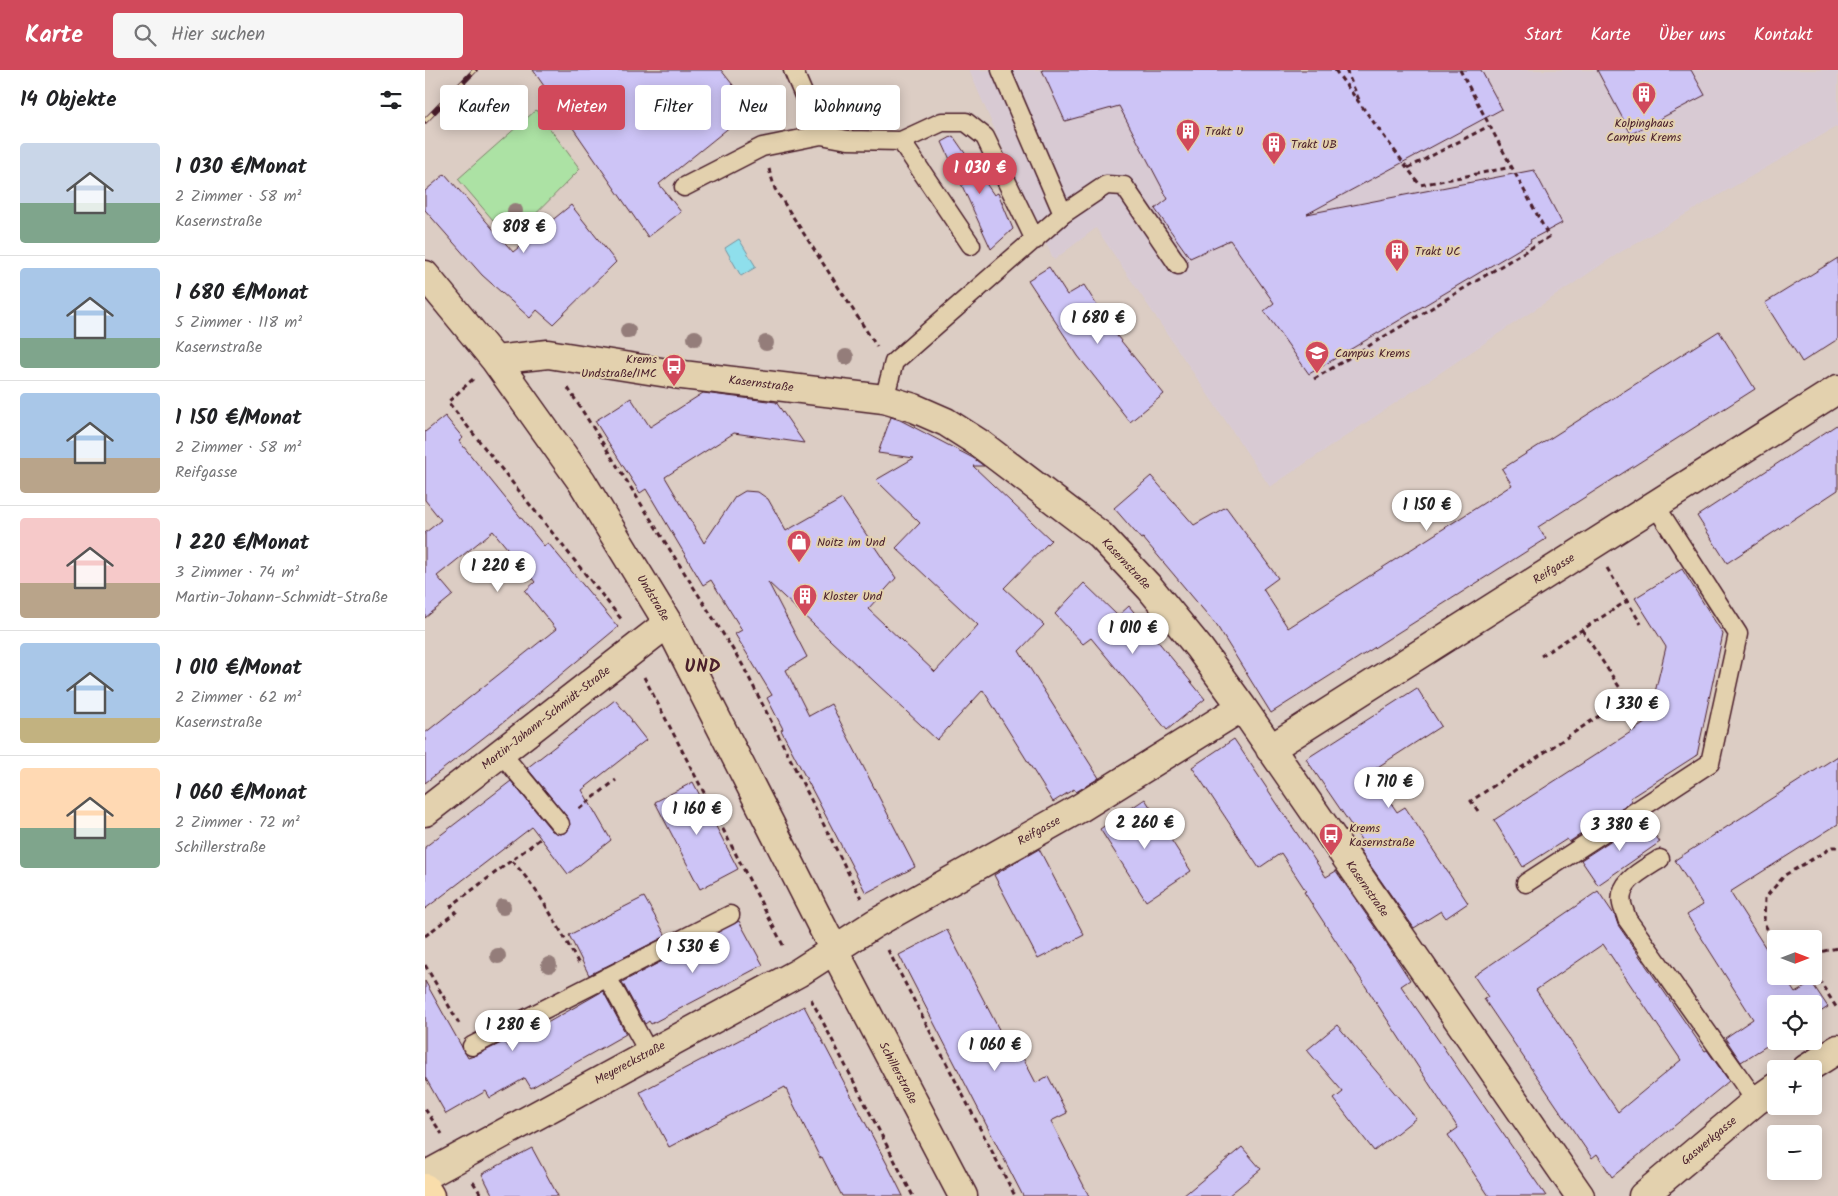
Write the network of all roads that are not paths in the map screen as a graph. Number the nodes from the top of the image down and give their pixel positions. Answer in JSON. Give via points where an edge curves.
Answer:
{"nodes":[{"id":1,"x":793,"y":70,"type":"edge"},
{"id":2,"x":1001,"y":70,"type":"edge"},
{"id":3,"x":821,"y":135,"type":"junction"},
{"id":4,"x":901,"y":141,"type":"junction"},
{"id":5,"x":683,"y":187,"type":"dead end"},
{"id":6,"x":1063,"y":214,"type":"junction"},
{"id":7,"x":1035,"y":240,"type":"junction"},
{"id":8,"x":971,"y":245,"type":"dead end"},
{"id":9,"x":1177,"y":265,"type":"dead end"},
{"id":10,"x":425,"y":275,"type":"edge"},
{"id":11,"x":487,"y":366,"type":"junction"},
{"id":12,"x":1838,"y":389,"type":"edge"},
{"id":13,"x":884,"y":399,"type":"junction"},
{"id":14,"x":1655,"y":505,"type":"junction"},
{"id":15,"x":668,"y":623,"type":"junction"},
{"id":16,"x":1242,"y":707,"type":"junction"},
{"id":17,"x":1270,"y":749,"type":"junction"},
{"id":18,"x":501,"y":753,"type":"junction"},
{"id":19,"x":425,"y":812,"type":"edge"},
{"id":20,"x":560,"y":824,"type":"road end"},
{"id":21,"x":1660,"y":859,"type":"dead end"},
{"id":22,"x":1526,"y":883,"type":"dead end"},
{"id":23,"x":730,"y":915,"type":"dead end"},
{"id":24,"x":834,"y":950,"type":"junction"},
{"id":25,"x":607,"y":977,"type":"junction"},
{"id":26,"x":472,"y":1046,"type":"road end"},
{"id":27,"x":1838,"y":1049,"type":"edge"},
{"id":28,"x":649,"y":1053,"type":"junction"},
{"id":29,"x":1820,"y":1060,"type":"edge"},
{"id":30,"x":1766,"y":1094,"type":"edge"},
{"id":31,"x":425,"y":1176,"type":"edge"},
{"id":32,"x":425,"y":1188,"type":"edge"},
{"id":33,"x":430,"y":1196,"type":"edge"},
{"id":34,"x":963,"y":1196,"type":"edge"},
{"id":35,"x":1580,"y":1196,"type":"edge"},
{"id":36,"x":1643,"y":1196,"type":"edge"}],
"edges":[{"from":1,"to":3,"type":"lane"},
{"from":2,"to":6,"type":"lane"},
{"from":3,"to":4,"type":"lane","via":[[848,140]]},
{"from":3,"to":5,"type":"lane","via":[[762,147]]},
{"from":4,"to":7,"type":"lane","via":[[942,122],[966,122],[985,137]]},
{"from":4,"to":8,"type":"lane"},
{"from":6,"to":7,"type":"lane"},
{"from":6,"to":9,"type":"lane","via":[[1105,185],[1124,186]]},
{"from":7,"to":13,"type":"lane","via":[[894,362]]},
{"from":10,"to":11,"type":"street","name":"Undstraße"},
{"from":11,"to":13,"type":"street","name":"Kasernstraße","via":[[548,354],[674,374]]},
{"from":11,"to":15,"type":"street","name":"Undstraße","via":[[581,482]]},
{"from":12,"to":14,"type":"street","name":"Reifgasse"},
{"from":13,"to":16,"type":"street","name":"Kasernstraße","via":[[946,422],[979,443],[1100,536],[1162,603]]},
{"from":14,"to":17,"type":"street","name":"Reifgasse"},
{"from":14,"to":22,"type":"lane","via":[[1737,634],[1710,763]]},
{"from":15,"to":18,"type":"street","name":"Martin-Johann-Schmidt-Straße"},
{"from":15,"to":24,"type":"street","name":"Undstraße"},
{"from":16,"to":17,"type":"street","name":"Kasernstraße"},
{"from":16,"to":24,"type":"street","name":"Reifgasse","via":[[1080,808],[874,924]]},
{"from":17,"to":35,"type":"street","name":"Kasernstraße"},
{"from":18,"to":19,"type":"street","name":"Martin-Johann-Schmidt-Straße"},
{"from":18,"to":20,"type":"lane"},
{"from":21,"to":30,"type":"lane","via":[[1631,878],[1624,888],[1621,903],[1627,919]]},
{"from":23,"to":25,"type":"lane"},
{"from":24,"to":28,"type":"street","name":"Meyereckstraße","via":[[798,973]]},
{"from":24,"to":34,"type":"street","name":"Schillerstraße"},
{"from":25,"to":26,"type":"lane"},
{"from":25,"to":28,"type":"lane"},
{"from":27,"to":29,"type":"street"},
{"from":28,"to":31,"type":"street","name":"Meyereckstraße"},
{"from":30,"to":36,"type":"street","name":"Gaswerkgasse"},
{"from":32,"to":33,"type":"main road"}]}
